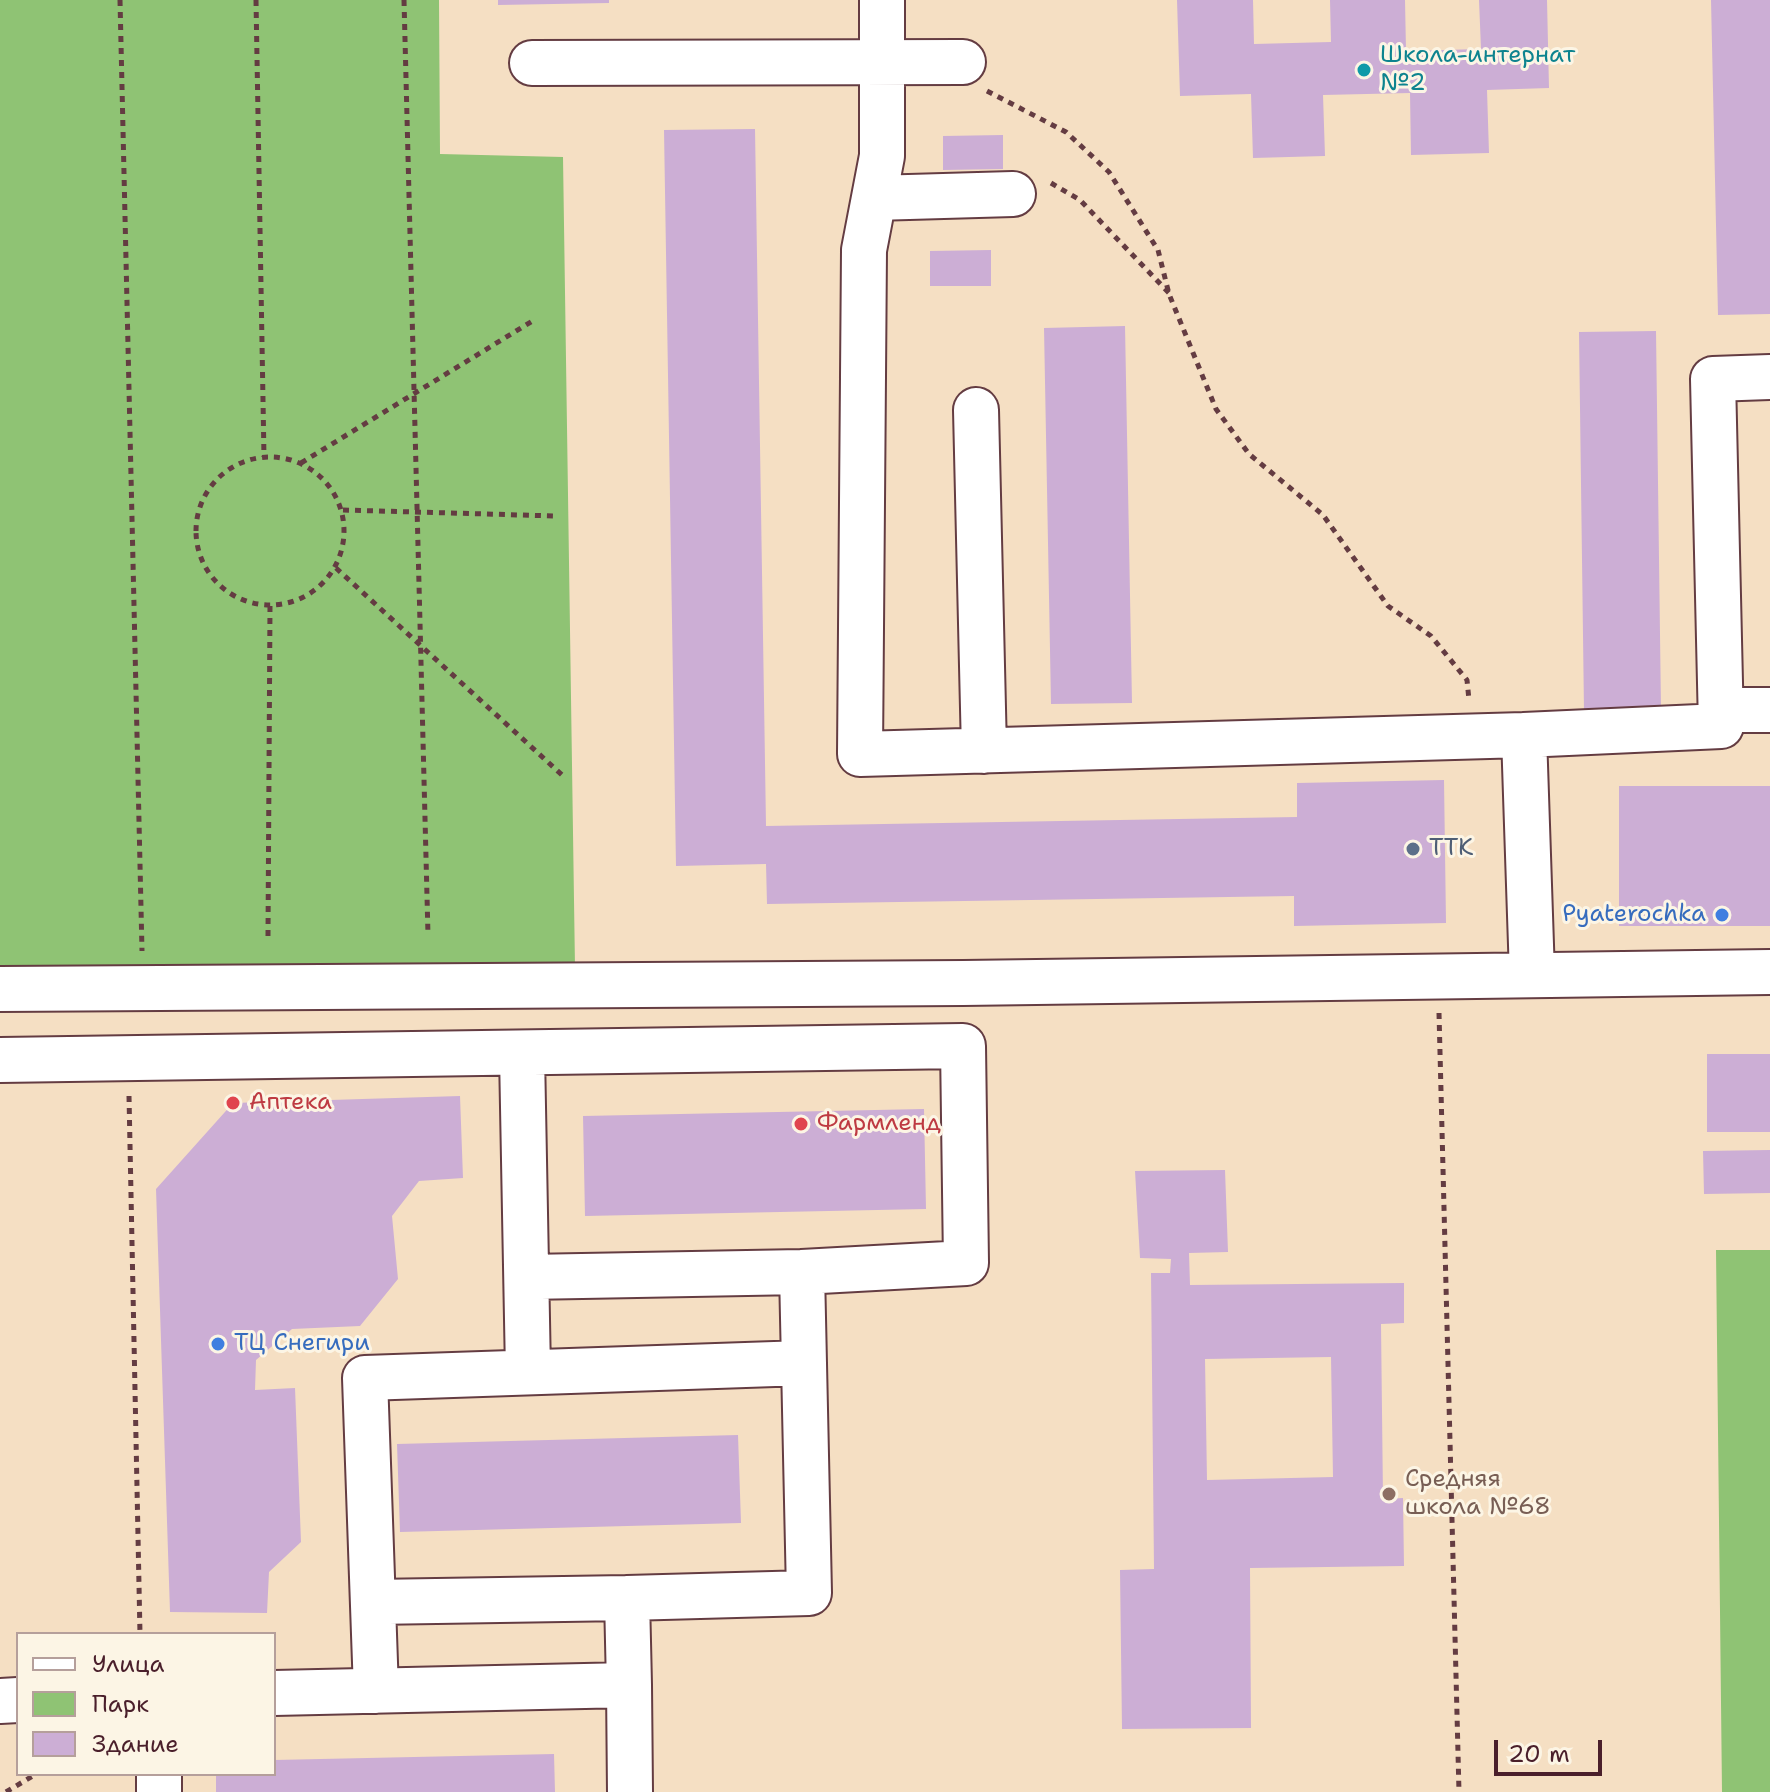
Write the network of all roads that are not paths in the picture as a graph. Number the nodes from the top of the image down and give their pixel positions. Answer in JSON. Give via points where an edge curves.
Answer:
{"nodes":[{"id":1,"x":882,"y":0,"type":"edge"},
{"id":2,"x":881,"y":61,"type":"junction"},
{"id":3,"x":963,"y":62,"type":"road end"},
{"id":4,"x":532,"y":63,"type":"dead end"},
{"id":5,"x":1013,"y":194,"type":"road end"},
{"id":6,"x":874,"y":198,"type":"junction"},
{"id":7,"x":1770,"y":377,"type":"edge"},
{"id":8,"x":976,"y":410,"type":"dead end"},
{"id":9,"x":1721,"y":710,"type":"junction"},
{"id":10,"x":1770,"y":710,"type":"edge"},
{"id":11,"x":1524,"y":735,"type":"junction"},
{"id":12,"x":984,"y":751,"type":"junction"},
{"id":13,"x":1770,"y":972,"type":"edge"},
{"id":14,"x":1532,"y":975,"type":"junction"},
{"id":15,"x":963,"y":983,"type":"junction"},
{"id":16,"x":0,"y":989,"type":"edge"},
{"id":17,"x":963,"y":1046,"type":"junction"},
{"id":18,"x":522,"y":1054,"type":"junction"},
{"id":19,"x":0,"y":1060,"type":"edge"},
{"id":20,"x":802,"y":1272,"type":"junction"},
{"id":21,"x":527,"y":1277,"type":"junction"},
{"id":22,"x":804,"y":1363,"type":"junction"},
{"id":23,"x":528,"y":1372,"type":"junction"},
{"id":24,"x":627,"y":1598,"type":"junction"},
{"id":25,"x":373,"y":1602,"type":"junction"},
{"id":26,"x":629,"y":1685,"type":"junction"},
{"id":27,"x":376,"y":1691,"type":"junction"},
{"id":28,"x":276,"y":1693,"type":"edge"},
{"id":29,"x":630,"y":1792,"type":"edge"}],
"edges":[{"from":1,"to":2,"type":"street"},
{"from":2,"to":3,"type":"street"},
{"from":2,"to":4,"type":"street"},
{"from":2,"to":6,"type":"street","via":[[882,156]]},
{"from":5,"to":6,"type":"street"},
{"from":6,"to":12,"type":"street","via":[[864,250],[860,754]]},
{"from":7,"to":9,"type":"street","via":[[1713,379]]},
{"from":8,"to":12,"type":"street"},
{"from":9,"to":10,"type":"street"},
{"from":9,"to":11,"type":"street","via":[[1721,726]]},
{"from":11,"to":12,"type":"street"},
{"from":11,"to":14,"type":"street"},
{"from":13,"to":14,"type":"street"},
{"from":14,"to":15,"type":"street"},
{"from":15,"to":16,"type":"street"},
{"from":15,"to":17,"type":"street"},
{"from":17,"to":18,"type":"street"},
{"from":17,"to":20,"type":"street","via":[[966,1263]]},
{"from":18,"to":19,"type":"street"},
{"from":18,"to":21,"type":"street"},
{"from":20,"to":21,"type":"street"},
{"from":20,"to":22,"type":"street"},
{"from":21,"to":23,"type":"street"},
{"from":22,"to":23,"type":"street"},
{"from":22,"to":24,"type":"street","via":[[809,1593]]},
{"from":23,"to":25,"type":"street","via":[[365,1378]]},
{"from":24,"to":25,"type":"street"},
{"from":24,"to":26,"type":"street"},
{"from":25,"to":27,"type":"street"},
{"from":26,"to":27,"type":"street"},
{"from":26,"to":29,"type":"street"},
{"from":27,"to":28,"type":"street"}]}
